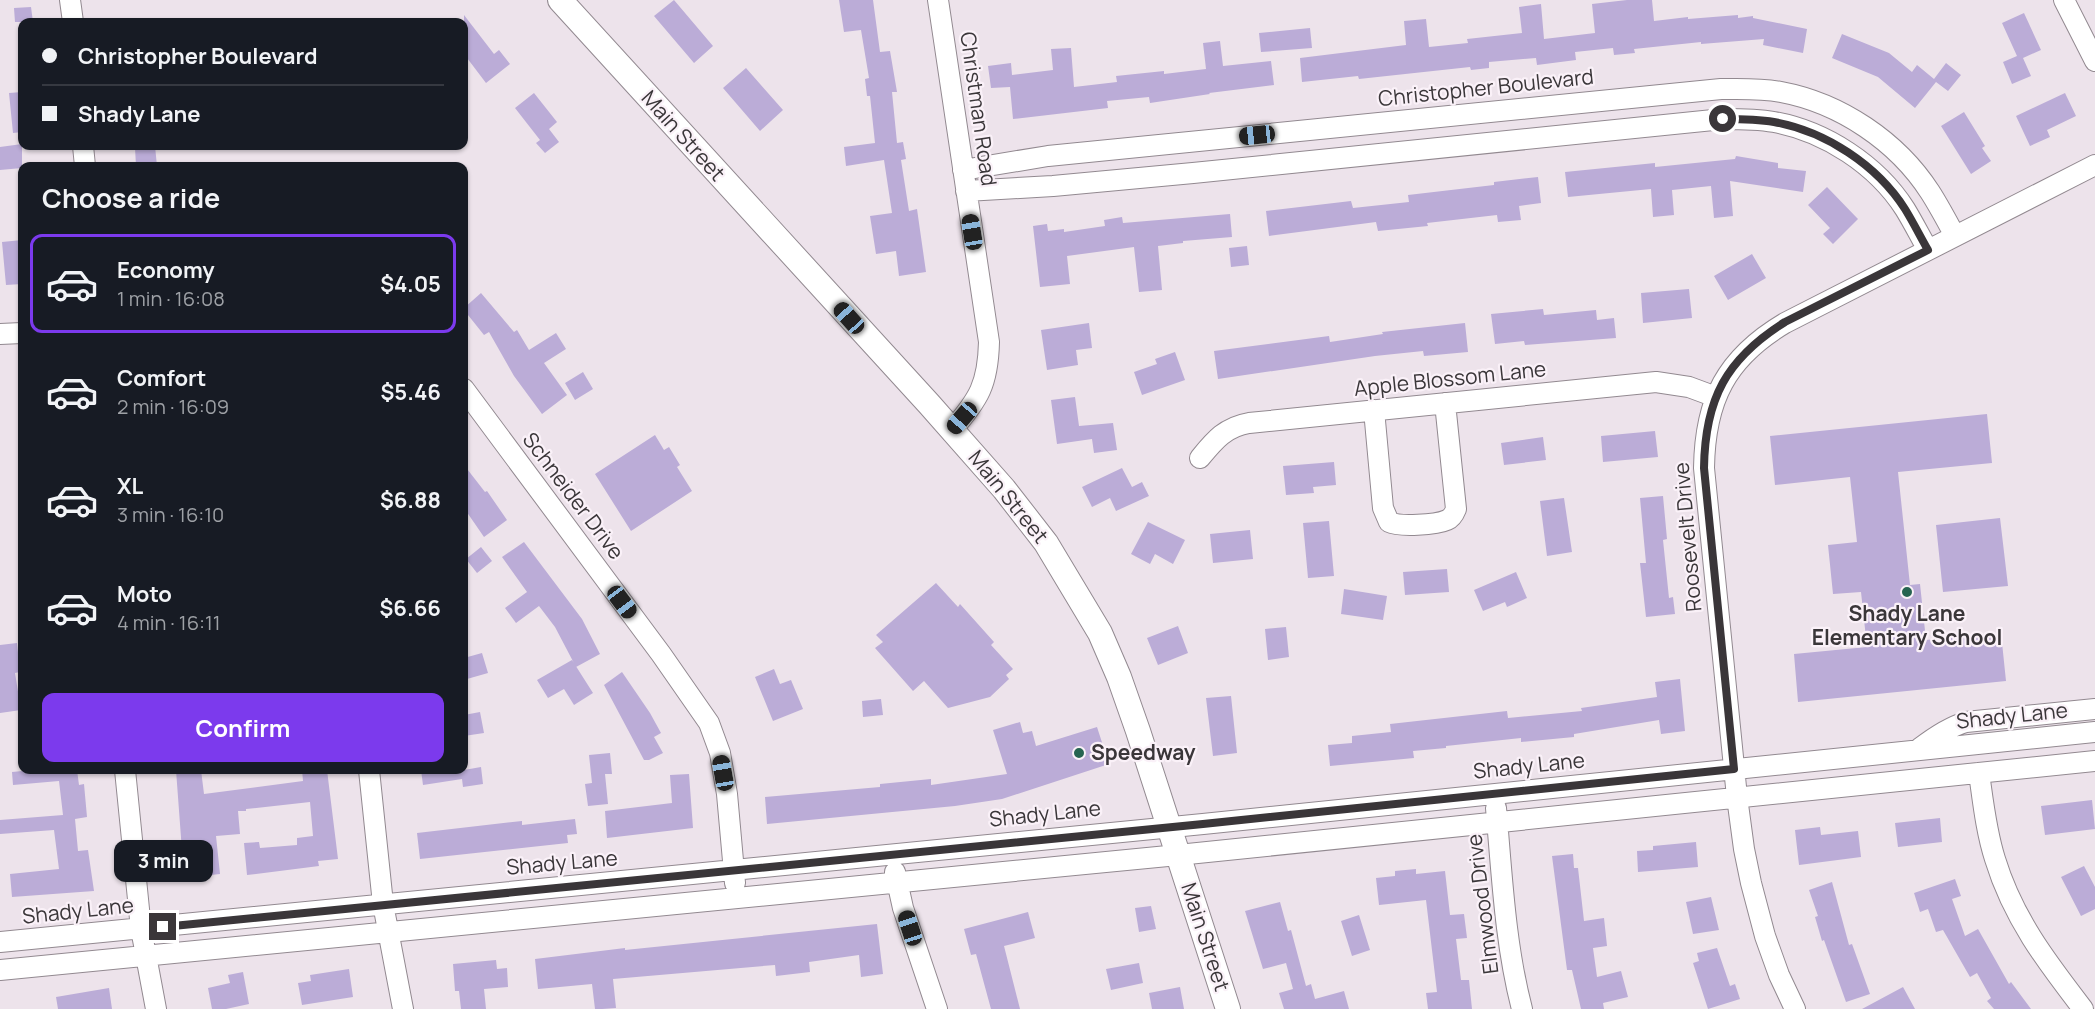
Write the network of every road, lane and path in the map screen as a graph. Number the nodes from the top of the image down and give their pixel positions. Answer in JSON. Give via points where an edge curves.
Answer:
{"nodes":[{"id":1,"x":70,"y":0,"type":"edge"},
{"id":2,"x":560,"y":0,"type":"edge"},
{"id":3,"x":938,"y":0,"type":"edge"},
{"id":4,"x":2064,"y":0,"type":"edge"},
{"id":5,"x":72,"y":18,"type":"edge"},
{"id":6,"x":2095,"y":61,"type":"edge"},
{"id":7,"x":2095,"y":165,"type":"edge"},
{"id":8,"x":963,"y":170,"type":"junction"},
{"id":9,"x":966,"y":191,"type":"junction"},
{"id":10,"x":1955,"y":236,"type":"junction"},
{"id":11,"x":1928,"y":250,"type":"junction"},
{"id":12,"x":18,"y":333,"type":"edge"},
{"id":13,"x":0,"y":334,"type":"edge"},
{"id":14,"x":468,"y":394,"type":"edge"},
{"id":15,"x":1716,"y":398,"type":"junction"},
{"id":16,"x":1445,"y":403,"type":"junction"},
{"id":17,"x":1374,"y":410,"type":"junction"},
{"id":18,"x":952,"y":430,"type":"junction"},
{"id":19,"x":1200,"y":458,"type":"dead end"},
{"id":20,"x":2095,"y":709,"type":"edge"},
{"id":21,"x":2095,"y":732,"type":"edge"},
{"id":22,"x":1917,"y":750,"type":"junction"},
{"id":23,"x":2095,"y":761,"type":"edge"},
{"id":24,"x":1734,"y":769,"type":"junction"},
{"id":25,"x":1979,"y":772,"type":"junction"},
{"id":26,"x":125,"y":774,"type":"edge"},
{"id":27,"x":369,"y":774,"type":"edge"},
{"id":28,"x":1495,"y":794,"type":"junction"},
{"id":29,"x":1737,"y":797,"type":"junction"},
{"id":30,"x":1497,"y":822,"type":"junction"},
{"id":31,"x":1169,"y":826,"type":"junction"},
{"id":32,"x":1080,"y":835,"type":"junction"},
{"id":33,"x":893,"y":854,"type":"junction"},
{"id":34,"x":1179,"y":855,"type":"junction"},
{"id":35,"x":1083,"y":864,"type":"junction"},
{"id":36,"x":734,"y":870,"type":"junction"},
{"id":37,"x":896,"y":882,"type":"junction"},
{"id":38,"x":737,"y":898,"type":"junction"},
{"id":39,"x":383,"y":904,"type":"junction"},
{"id":40,"x":141,"y":929,"type":"junction"},
{"id":41,"x":389,"y":931,"type":"junction"},
{"id":42,"x":0,"y":942,"type":"edge"},
{"id":43,"x":146,"y":956,"type":"junction"},
{"id":44,"x":0,"y":970,"type":"edge"},
{"id":45,"x":156,"y":1009,"type":"edge"},
{"id":46,"x":403,"y":1009,"type":"edge"},
{"id":47,"x":937,"y":1009,"type":"edge"},
{"id":48,"x":1228,"y":1009,"type":"edge"},
{"id":49,"x":1522,"y":1009,"type":"edge"},
{"id":50,"x":1795,"y":1009,"type":"edge"},
{"id":51,"x":2083,"y":1009,"type":"edge"}],
"edges":[{"from":1,"to":5,"type":"street"},
{"from":2,"to":18,"type":"main road","name":"Main Street"},
{"from":3,"to":8,"type":"street","name":"Christman Road"},
{"from":4,"to":6,"type":"street"},
{"from":7,"to":10,"type":"street","name":"Roosevelt Drive"},
{"from":8,"to":9,"type":"street","name":"Christman Road"},
{"from":8,"to":10,"type":"street","name":"Christopher Boulevard","via":[[1048,156],[1721,89],[1754,89],[1823,104],[1870,130],[1917,174]]},
{"from":9,"to":11,"type":"street","via":[[1193,173],[1723,119],[1752,120],[1812,133],[1852,155],[1881,180],[1904,208]]},
{"from":9,"to":18,"type":"street","name":"Christman Road","via":[[988,356],[978,397]]},
{"from":10,"to":11,"type":"street","name":"Roosevelt Drive"},
{"from":11,"to":15,"type":"street","name":"Roosevelt Drive","via":[[1762,336],[1743,353]]},
{"from":12,"to":13,"type":"street"},
{"from":14,"to":36,"type":"street","name":"Schneider Drive","via":[[709,723],[720,753],[727,794]]},
{"from":15,"to":16,"type":"street","name":"Apple Blossom Lane","via":[[1689,387],[1656,382]]},
{"from":15,"to":24,"type":"street","name":"Roosevelt Drive","via":[[1708,421],[1704,468]]},
{"from":16,"to":17,"type":"street","name":"Apple Blossom Lane"},
{"from":16,"to":17,"type":"street","via":[[1456,509],[1446,520],[1408,525],[1389,522],[1383,508]]},
{"from":17,"to":19,"type":"street","name":"Apple Blossom Lane","via":[[1235,426],[1217,437]]},
{"from":18,"to":31,"type":"main road","name":"Main Street","via":[[1046,543],[1100,633],[1119,677]]},
{"from":20,"to":22,"type":"street","via":[[1966,722]]},
{"from":21,"to":22,"type":"street","name":"Shady Lane"},
{"from":22,"to":24,"type":"street","name":"Shady Lane"},
{"from":23,"to":25,"type":"street"},
{"from":24,"to":28,"type":"street","name":"Shady Lane"},
{"from":24,"to":29,"type":"street","name":"Roosevelt Drive"},
{"from":25,"to":29,"type":"street"},
{"from":25,"to":51,"type":"street","via":[[1987,830],[2014,908],[2039,952]]},
{"from":26,"to":40,"type":"street"},
{"from":27,"to":39,"type":"street"},
{"from":28,"to":30,"type":"street","name":"Elmwood Drive"},
{"from":28,"to":31,"type":"street","name":"Shady Lane"},
{"from":29,"to":30,"type":"street"},
{"from":29,"to":50,"type":"street","name":"Roosevelt Drive","via":[[1757,904],[1779,975]]},
{"from":30,"to":34,"type":"street"},
{"from":30,"to":49,"type":"street","name":"Elmwood Drive","via":[[1512,959]]},
{"from":31,"to":32,"type":"street","name":"Shady Lane"},
{"from":31,"to":34,"type":"main road","name":"Main Street"},
{"from":32,"to":33,"type":"street","name":"Shady Lane"},
{"from":32,"to":35,"type":"street"},
{"from":33,"to":36,"type":"street","name":"Shady Lane"},
{"from":33,"to":37,"type":"street"},
{"from":34,"to":35,"type":"street"},
{"from":34,"to":48,"type":"main road","name":"Main Street"},
{"from":35,"to":37,"type":"street"},
{"from":36,"to":38,"type":"street","name":"Schneider Drive"},
{"from":36,"to":39,"type":"street","name":"Shady Lane"},
{"from":37,"to":38,"type":"street"},
{"from":37,"to":47,"type":"street"},
{"from":38,"to":41,"type":"street"},
{"from":39,"to":40,"type":"street","name":"Shady Lane"},
{"from":39,"to":41,"type":"street"},
{"from":40,"to":42,"type":"street","name":"Shady Lane"},
{"from":40,"to":43,"type":"street"},
{"from":41,"to":43,"type":"street"},
{"from":41,"to":46,"type":"street"},
{"from":43,"to":44,"type":"street"},
{"from":43,"to":45,"type":"street"}]}
